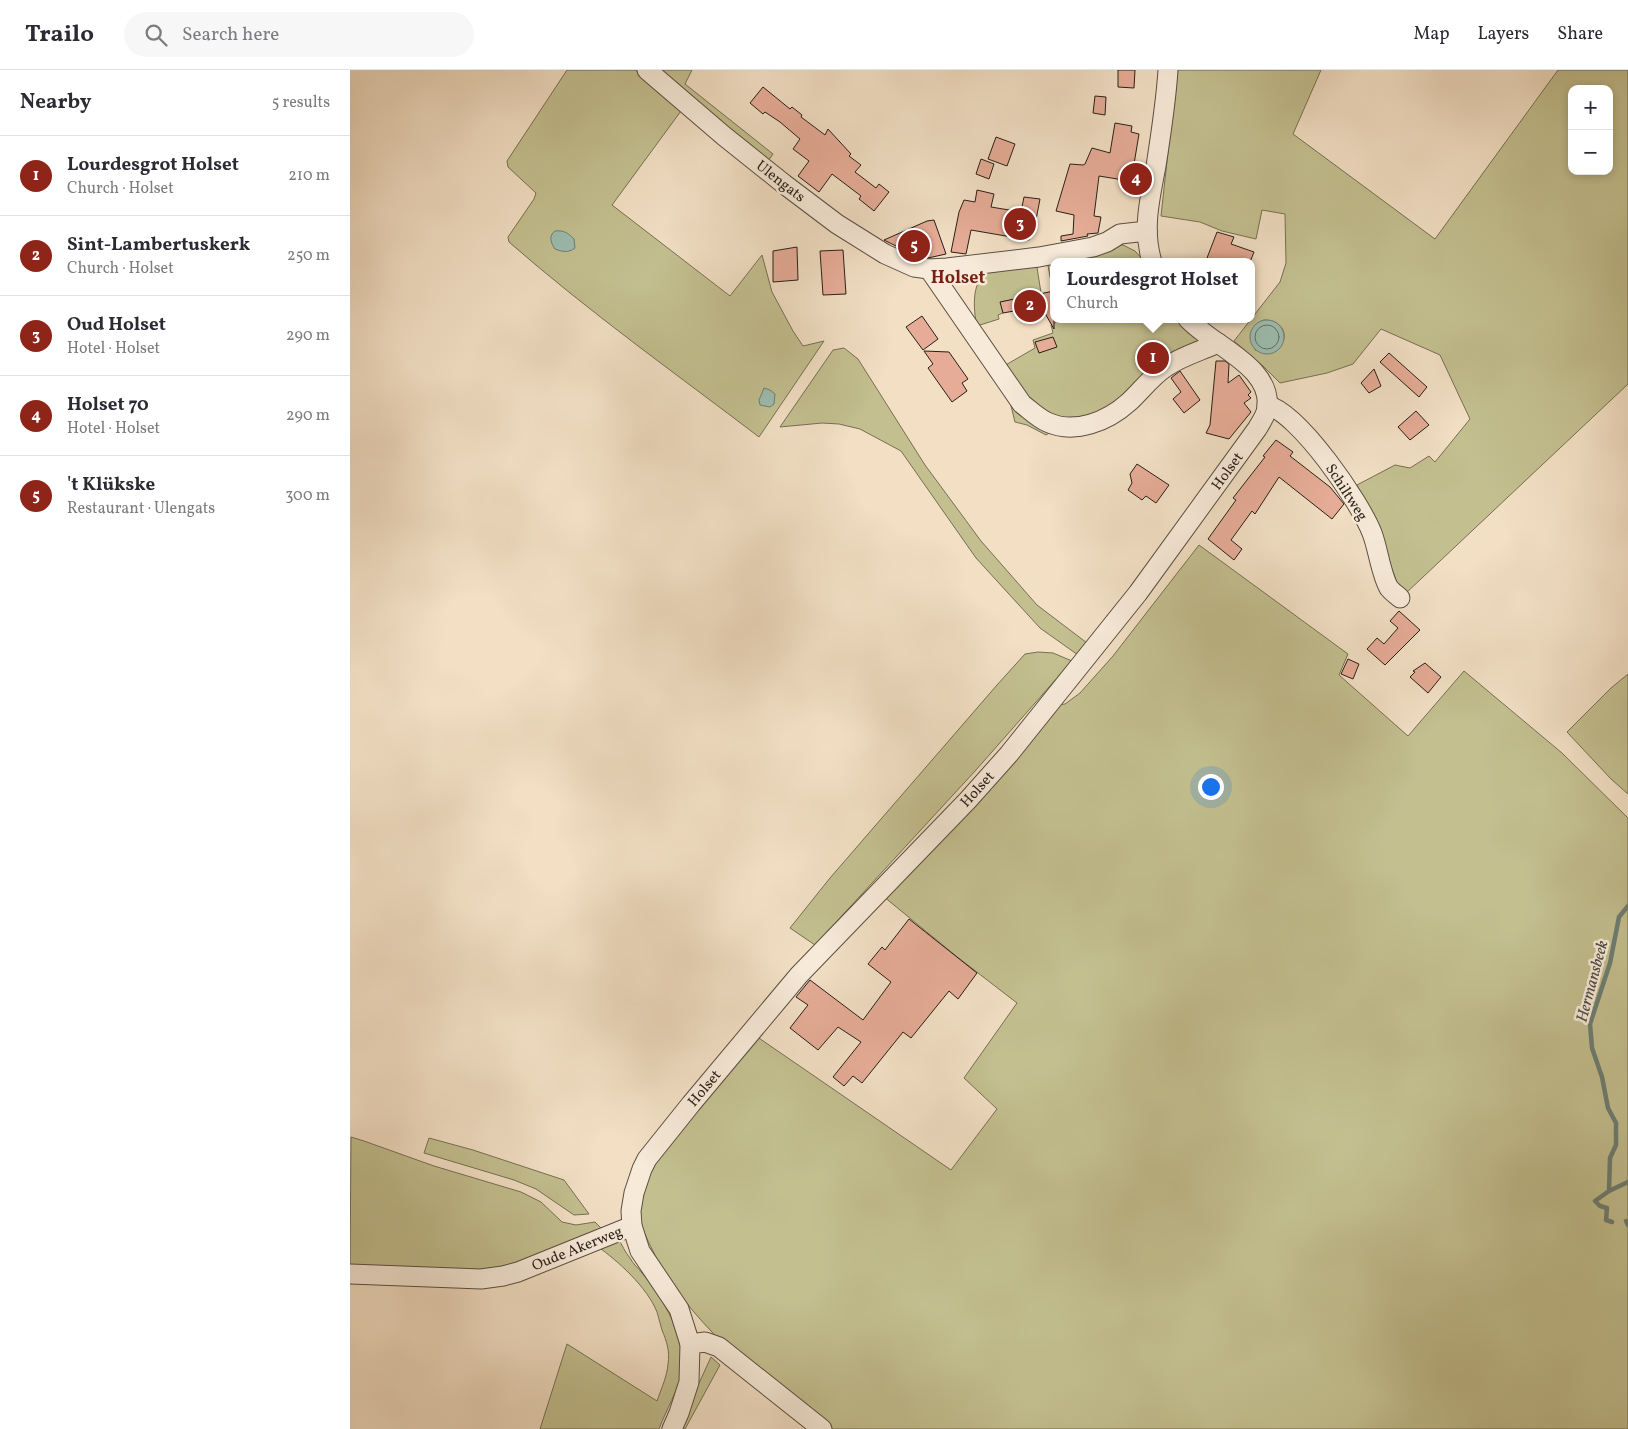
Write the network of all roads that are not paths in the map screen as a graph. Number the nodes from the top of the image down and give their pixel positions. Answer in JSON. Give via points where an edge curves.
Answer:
{"nodes":[{"id":1,"x":647,"y":70,"type":"edge"},
{"id":2,"x":1168,"y":70,"type":"edge"},
{"id":3,"x":1147,"y":231,"type":"junction"},
{"id":4,"x":1151,"y":258,"type":"edge"},
{"id":5,"x":929,"y":270,"type":"junction"},
{"id":6,"x":1193,"y":323,"type":"edge"},
{"id":7,"x":1218,"y":343,"type":"junction"},
{"id":8,"x":1267,"y":405,"type":"junction"},
{"id":9,"x":1400,"y":598,"type":"dead end"},
{"id":10,"x":632,"y":1226,"type":"junction"},
{"id":11,"x":350,"y":1274,"type":"edge"},
{"id":12,"x":690,"y":1344,"type":"junction"},
{"id":13,"x":672,"y":1429,"type":"edge"},
{"id":14,"x":822,"y":1429,"type":"edge"}],
"edges":[{"from":1,"to":5,"type":"street","name":"Ulengats","via":[[724,136],[837,224],[900,261]]},
{"from":2,"to":3,"type":"street","via":[[1166,107]]},
{"from":3,"to":4,"type":"street"},
{"from":3,"to":5,"type":"street","via":[[1120,234],[1107,242],[1072,252]]},
{"from":5,"to":7,"type":"street","via":[[1022,404],[1056,425],[1079,426],[1104,419],[1128,403],[1164,368]]},
{"from":6,"to":7,"type":"street"},
{"from":7,"to":8,"type":"street","via":[[1253,370],[1263,386]]},
{"from":8,"to":9,"type":"street","name":"Schiltweg","via":[[1288,417],[1350,492],[1372,533],[1389,587]]},
{"from":8,"to":10,"type":"street","name":"Holset","via":[[1266,414],[1257,429],[1173,547],[1050,704],[968,800],[799,975],[667,1133],[642,1169],[634,1193]]},
{"from":10,"to":11,"type":"street","name":"Oude Akerweg","via":[[503,1276],[461,1279]]},
{"from":10,"to":12,"type":"street","name":"Oude Akerweg","via":[[640,1251],[679,1308]]},
{"from":12,"to":13,"type":"street","name":"Oude Akerweg","via":[[689,1382]]},
{"from":12,"to":14,"type":"street","via":[[705,1342],[720,1347]]}]}
